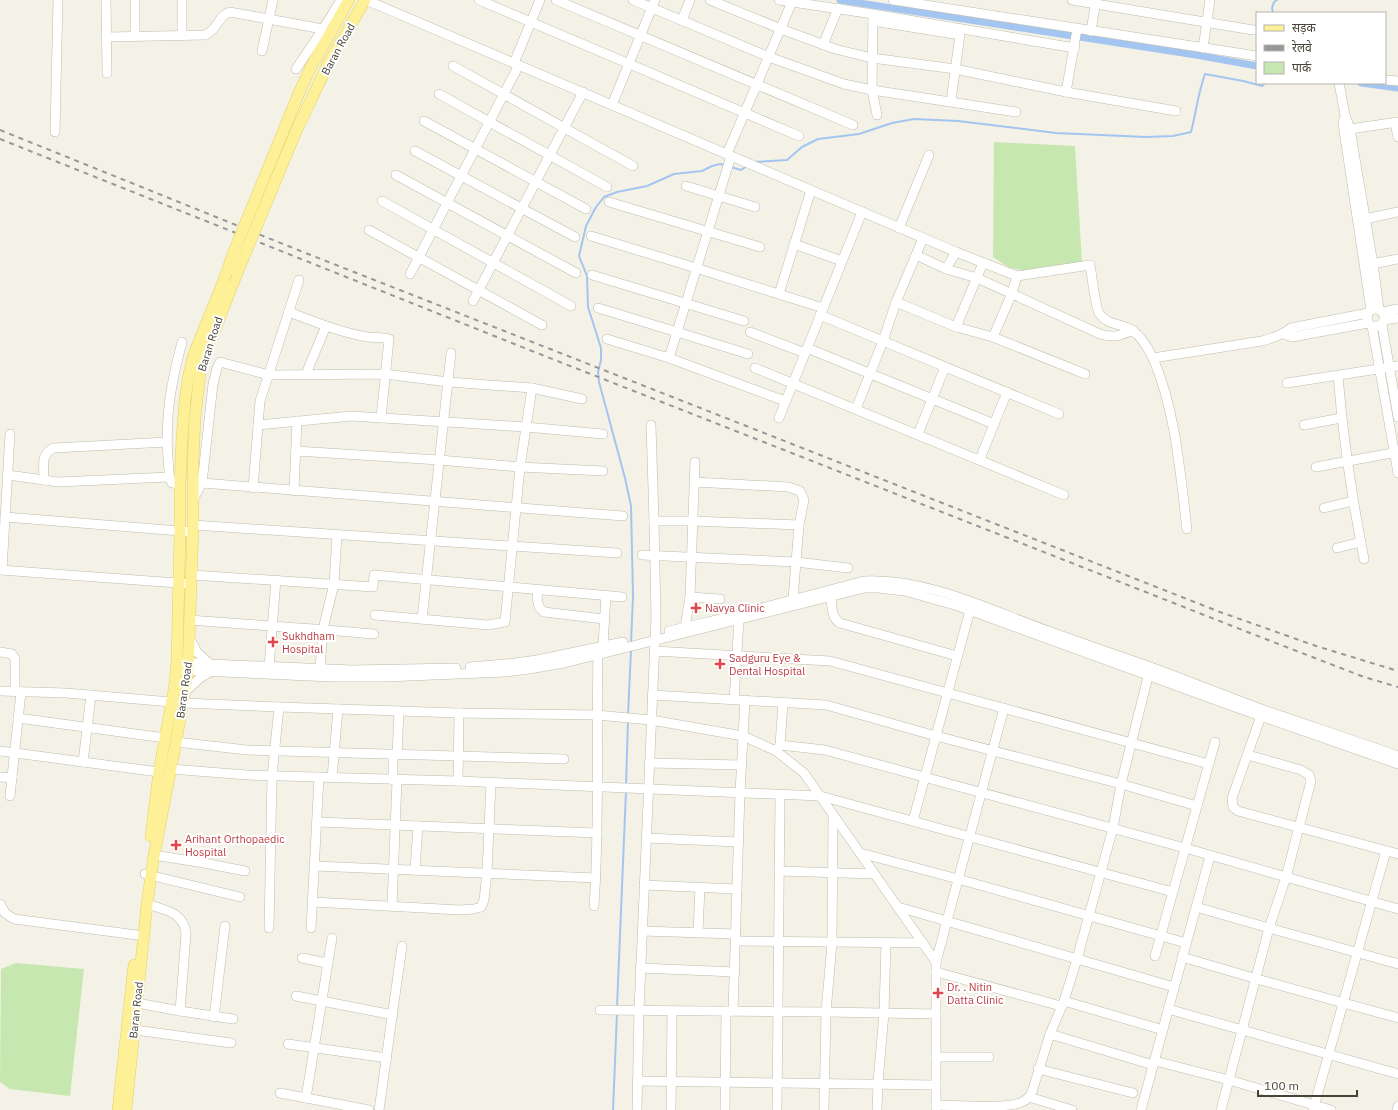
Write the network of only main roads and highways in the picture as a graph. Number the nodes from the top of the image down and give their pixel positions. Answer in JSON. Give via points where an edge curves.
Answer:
{"nodes":[{"id":1,"x":349,"y":0,"type":"edge"},
{"id":2,"x":366,"y":0,"type":"edge"},
{"id":3,"x":182,"y":666,"type":"junction"},
{"id":4,"x":180,"y":699,"type":"junction"},
{"id":5,"x":148,"y":875,"type":"junction"},
{"id":6,"x":118,"y":1110,"type":"edge"},
{"id":7,"x":126,"y":1110,"type":"edge"}],
"edges":[{"from":1,"to":3,"type":"main road","name":"Baran Road","bridge":true,"via":[[311,67],[299,94],[238,242],[189,374],[180,485],[179,583]]},
{"from":2,"to":3,"type":"main road","name":"Baran Road","bridge":true,"via":[[327,66],[297,129],[209,342],[200,373],[195,418],[189,637]]},
{"from":3,"to":4,"type":"main road","name":"Baran Road"},
{"from":3,"to":4,"type":"main road","name":"Baran Road"},
{"from":4,"to":5,"type":"main road","name":"Baran Road","via":[[176,742]]},
{"from":4,"to":5,"type":"main road","name":"Baran Road","via":[[165,738]]},
{"from":5,"to":6,"type":"main road","name":"Baran Road","via":[[137,935]]},
{"from":5,"to":7,"type":"main road","name":"Baran Road"}]}
